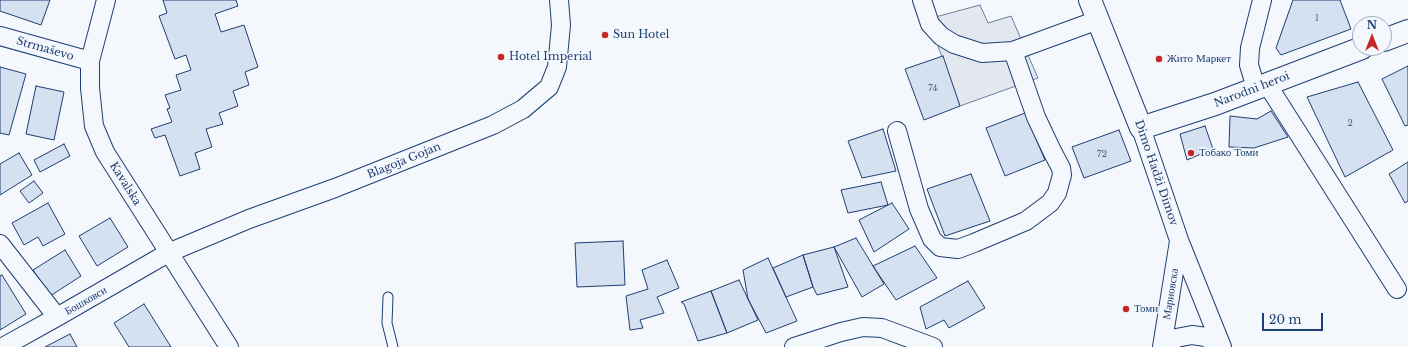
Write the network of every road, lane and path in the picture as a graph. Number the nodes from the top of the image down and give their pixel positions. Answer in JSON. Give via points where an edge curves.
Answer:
{"nodes":[{"id":1,"x":106,"y":0,"type":"edge"},
{"id":2,"x":559,"y":0,"type":"edge"},
{"id":3,"x":922,"y":0,"type":"edge"},
{"id":4,"x":1090,"y":0,"type":"edge"},
{"id":5,"x":1262,"y":0,"type":"edge"},
{"id":6,"x":1098,"y":20,"type":"junction"},
{"id":7,"x":1408,"y":30,"type":"edge"},
{"id":8,"x":0,"y":36,"type":"edge"},
{"id":9,"x":1392,"y":37,"type":"edge"},
{"id":10,"x":1013,"y":51,"type":"junction"},
{"id":11,"x":1352,"y":52,"type":"edge"},
{"id":12,"x":90,"y":62,"type":"junction"},
{"id":13,"x":1262,"y":86,"type":"junction"},
{"id":14,"x":1141,"y":128,"type":"junction"},
{"id":15,"x":897,"y":131,"type":"dead end"},
{"id":16,"x":1179,"y":240,"type":"junction"},
{"id":17,"x":0,"y":244,"type":"edge"},
{"id":18,"x":168,"y":253,"type":"junction"},
{"id":19,"x":1397,"y":290,"type":"dead end"},
{"id":20,"x":388,"y":297,"type":"dead end"},
{"id":21,"x":57,"y":317,"type":"junction"},
{"id":22,"x":3,"y":347,"type":"edge"},
{"id":23,"x":229,"y":347,"type":"edge"},
{"id":24,"x":393,"y":347,"type":"edge"},
{"id":25,"x":794,"y":347,"type":"edge"},
{"id":26,"x":933,"y":347,"type":"edge"},
{"id":27,"x":1162,"y":347,"type":"edge"},
{"id":28,"x":1167,"y":347,"type":"edge"},
{"id":29,"x":1220,"y":347,"type":"edge"}],
"edges":[{"from":1,"to":12,"type":"street","name":"Kavalska"},
{"from":2,"to":18,"type":"street","name":"Blagoja Gojan","via":[[561,25],[557,67],[549,87],[523,109],[493,125]]},
{"from":3,"to":10,"type":"street","via":[[930,24],[941,36],[954,44],[982,53]]},
{"from":4,"to":6,"type":"street","name":"Dimo Hadži Dimov"},
{"from":5,"to":13,"type":"street","via":[[1250,48],[1249,65]]},
{"from":6,"to":10,"type":"street"},
{"from":6,"to":14,"type":"street","name":"Dimo Hadži Dimov"},
{"from":7,"to":9,"type":"street"},
{"from":8,"to":12,"type":"street","name":"Strmaševo"},
{"from":10,"to":15,"type":"street","via":[[1036,117],[1062,175],[1057,193],[1050,203],[1026,221],[958,249],[940,247],[932,239],[919,209]]},
{"from":11,"to":13,"type":"street","name":"Narodni heroi"},
{"from":12,"to":18,"type":"street","name":"Kavalska","via":[[94,126],[105,152]]},
{"from":13,"to":14,"type":"street","name":"Narodni heroi"},
{"from":13,"to":19,"type":"street"},
{"from":14,"to":16,"type":"street","name":"Dimo Hadži Dimov"},
{"from":16,"to":27,"type":"street","name":"Мариовска"},
{"from":16,"to":29,"type":"street","name":"Dimo Hadži Dimov"},
{"from":17,"to":21,"type":"street"},
{"from":18,"to":21,"type":"street","name":"Бошковси"},
{"from":18,"to":23,"type":"street","name":"Kavalska"},
{"from":20,"to":24,"type":"lane","via":[[386,323]]},
{"from":21,"to":22,"type":"street","name":"Бошковси"},
{"from":25,"to":26,"type":"street","via":[[863,327],[882,328]]},
{"from":28,"to":29,"type":"street","via":[[1176,338],[1192,335],[1206,337]]}]}
